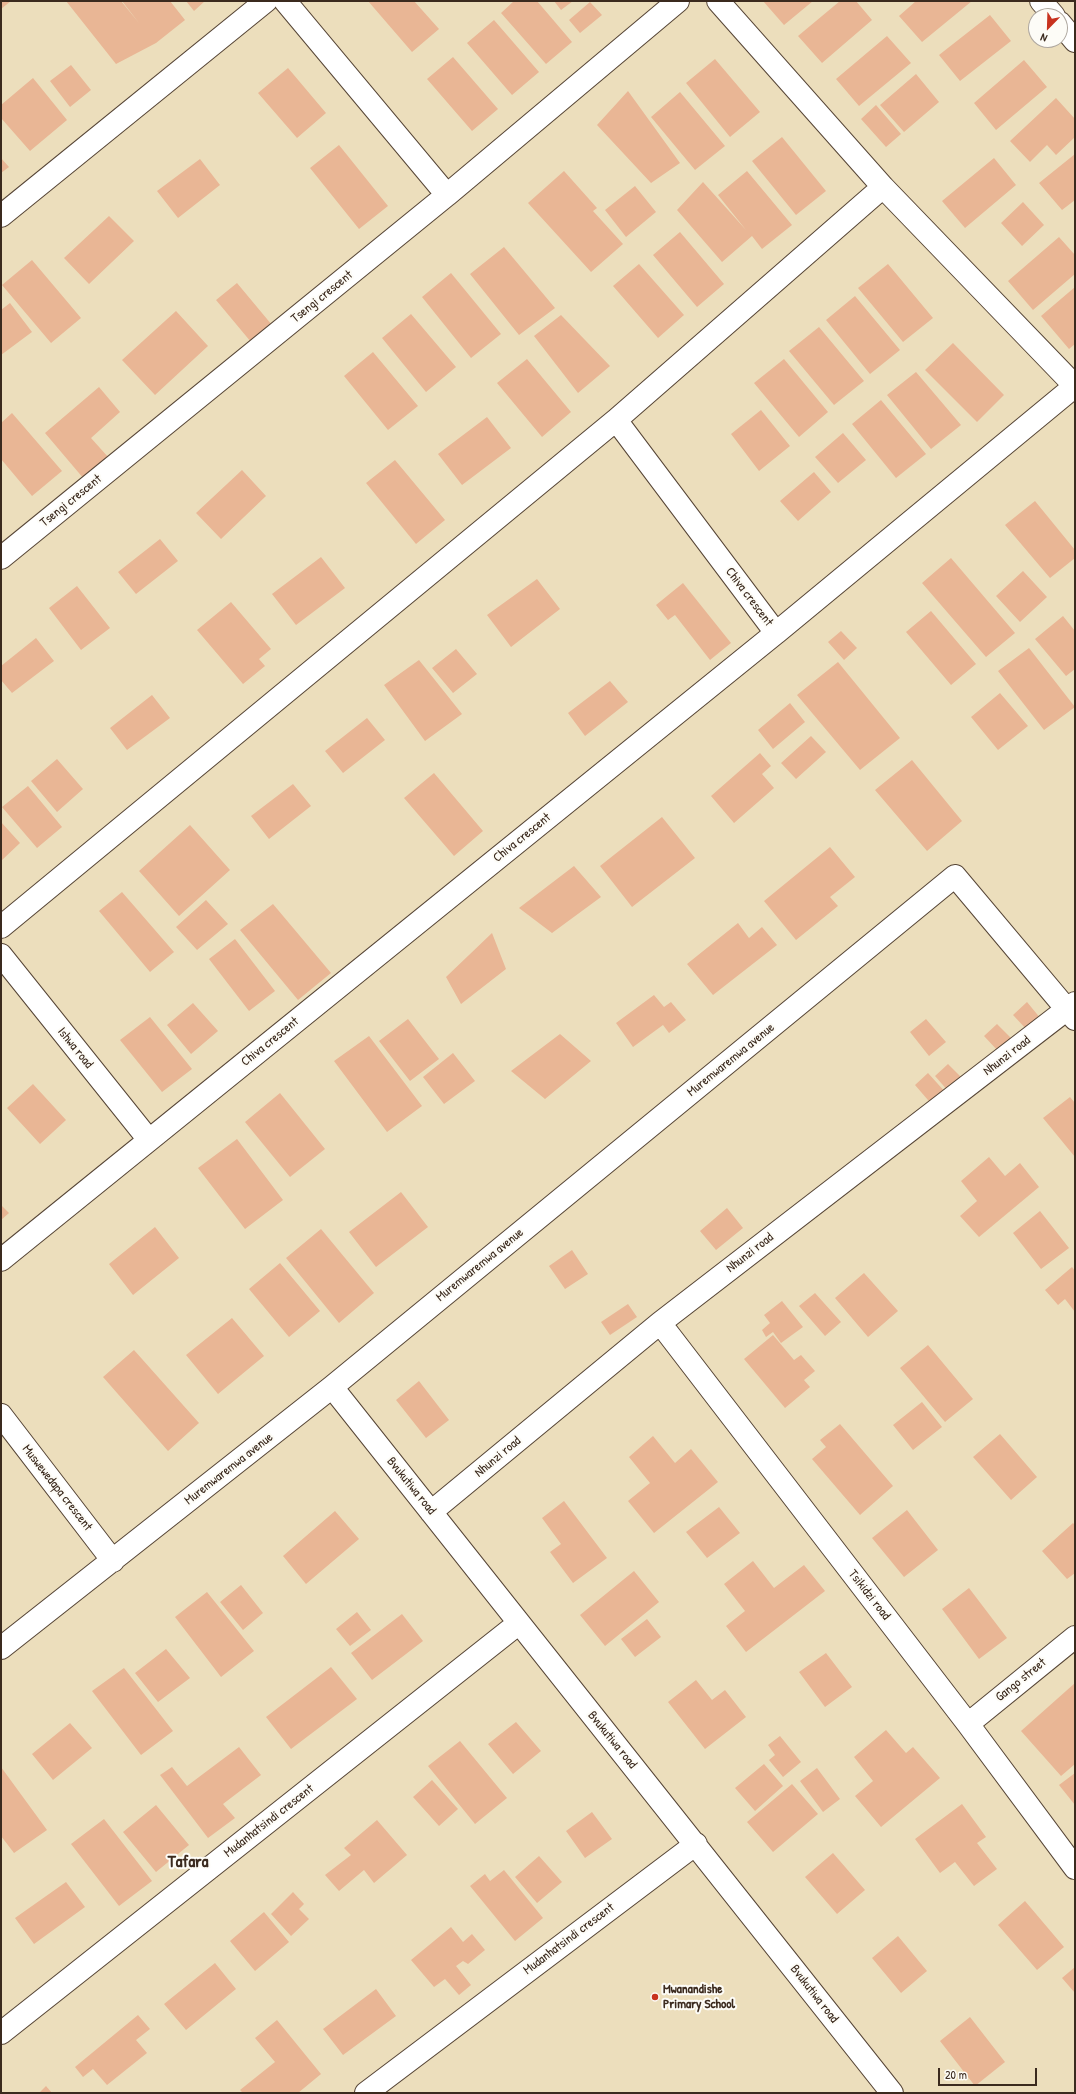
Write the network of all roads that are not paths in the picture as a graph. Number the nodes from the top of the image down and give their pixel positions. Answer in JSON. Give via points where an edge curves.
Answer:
{"nodes":[{"id":1,"x":266,"y":1,"type":"edge"},
{"id":2,"x":285,"y":1,"type":"edge"},
{"id":3,"x":678,"y":1,"type":"edge"},
{"id":4,"x":718,"y":1,"type":"edge"},
{"id":5,"x":1068,"y":33,"type":"edge"},
{"id":6,"x":1075,"y":41,"type":"edge"},
{"id":7,"x":883,"y":186,"type":"junction"},
{"id":8,"x":447,"y":195,"type":"junction"},
{"id":9,"x":1,"y":216,"type":"edge"},
{"id":10,"x":1075,"y":386,"type":"edge"},
{"id":11,"x":616,"y":420,"type":"junction"},
{"id":12,"x":1,"y":558,"type":"edge"},
{"id":13,"x":776,"y":633,"type":"junction"},
{"id":14,"x":1,"y":926,"type":"edge"},
{"id":15,"x":1,"y":955,"type":"edge"},
{"id":16,"x":1072,"y":1010,"type":"edge"},
{"id":17,"x":149,"y":1140,"type":"junction"},
{"id":18,"x":1,"y":1260,"type":"edge"},
{"id":19,"x":660,"y":1323,"type":"junction"},
{"id":20,"x":332,"y":1388,"type":"junction"},
{"id":21,"x":4,"y":1424,"type":"edge"},
{"id":22,"x":431,"y":1512,"type":"junction"},
{"id":23,"x":113,"y":1561,"type":"junction"},
{"id":24,"x":519,"y":1623,"type":"junction"},
{"id":25,"x":1075,"y":1637,"type":"edge"},
{"id":26,"x":1,"y":1648,"type":"edge"},
{"id":27,"x":968,"y":1724,"type":"junction"},
{"id":28,"x":696,"y":1844,"type":"junction"},
{"id":29,"x":1075,"y":1868,"type":"edge"},
{"id":30,"x":1,"y":2033,"type":"edge"},
{"id":31,"x":366,"y":2093,"type":"edge"},
{"id":32,"x":892,"y":2093,"type":"edge"}],
"edges":[{"from":1,"to":9,"type":"street"},
{"from":2,"to":8,"type":"street"},
{"from":3,"to":8,"type":"street","name":"Tsengi crescent"},
{"from":4,"to":7,"type":"street"},
{"from":5,"to":6,"type":"street"},
{"from":7,"to":10,"type":"street"},
{"from":7,"to":11,"type":"street"},
{"from":8,"to":12,"type":"street","name":"Tsengi crescent"},
{"from":10,"to":13,"type":"street"},
{"from":11,"to":13,"type":"street","name":"Chiva crescent"},
{"from":11,"to":14,"type":"street"},
{"from":13,"to":17,"type":"street","name":"Chiva crescent"},
{"from":15,"to":17,"type":"street","name":"Ishwa road"},
{"from":16,"to":19,"type":"street","name":"Nhunzi road"},
{"from":16,"to":20,"type":"street","name":"Muremwaremwa avenue","via":[[955,876]]},
{"from":17,"to":18,"type":"street","name":"Chiva crescent"},
{"from":19,"to":22,"type":"street","name":"Nhunzi road"},
{"from":19,"to":27,"type":"street","name":"Tsikidzi road"},
{"from":20,"to":22,"type":"street","name":"Bvukutiwa road"},
{"from":20,"to":23,"type":"street","name":"Muremwaremwa avenue"},
{"from":21,"to":23,"type":"street","name":"Muswewedapa crescent"},
{"from":22,"to":24,"type":"street","name":"Bvukutiwa road"},
{"from":23,"to":26,"type":"street","name":"Muremwaremwa avenue"},
{"from":24,"to":28,"type":"street","name":"Bvukutiwa road"},
{"from":24,"to":30,"type":"street","name":"Mudanhatsindi crescent"},
{"from":25,"to":27,"type":"street","name":"Gango street"},
{"from":27,"to":29,"type":"street","name":"Tsikidzi road"},
{"from":28,"to":31,"type":"street","name":"Mudanhatsindi crescent"},
{"from":28,"to":32,"type":"street","name":"Bvukutiwa road"}]}
